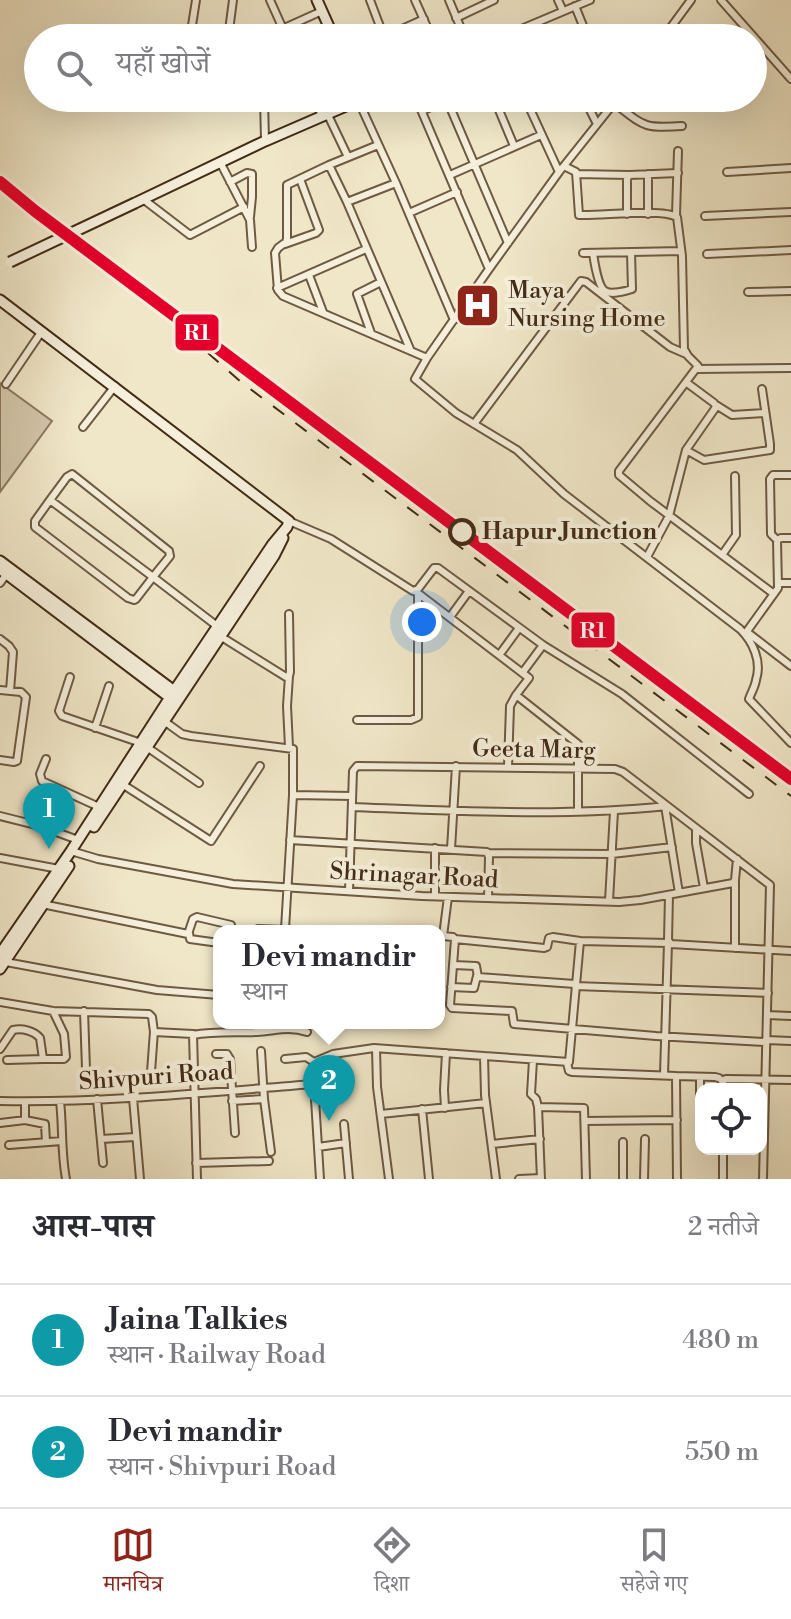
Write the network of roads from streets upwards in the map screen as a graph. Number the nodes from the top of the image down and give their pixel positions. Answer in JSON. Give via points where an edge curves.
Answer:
{"nodes":[{"id":1,"x":196,"y":0,"type":"edge"},
{"id":2,"x":233,"y":0,"type":"edge"},
{"id":3,"x":270,"y":0,"type":"edge"},
{"id":4,"x":317,"y":0,"type":"edge"},
{"id":5,"x":370,"y":0,"type":"edge"},
{"id":6,"x":415,"y":0,"type":"edge"},
{"id":7,"x":449,"y":0,"type":"edge"},
{"id":8,"x":471,"y":0,"type":"edge"},
{"id":9,"x":494,"y":0,"type":"edge"},
{"id":10,"x":558,"y":0,"type":"edge"},
{"id":11,"x":590,"y":0,"type":"edge"},
{"id":12,"x":691,"y":0,"type":"edge"},
{"id":13,"x":721,"y":0,"type":"edge"},
{"id":14,"x":579,"y":3,"type":"edge"},
{"id":15,"x":475,"y":9,"type":"junction"},
{"id":16,"x":322,"y":11,"type":"junction"},
{"id":17,"x":563,"y":11,"type":"junction"},
{"id":18,"x":456,"y":18,"type":"junction"},
{"id":19,"x":424,"y":19,"type":"junction"},
{"id":20,"x":192,"y":24,"type":"edge"},
{"id":21,"x":230,"y":24,"type":"edge"},
{"id":22,"x":280,"y":24,"type":"edge"},
{"id":23,"x":295,"y":24,"type":"edge"},
{"id":24,"x":328,"y":24,"type":"edge"},
{"id":25,"x":378,"y":24,"type":"edge"},
{"id":26,"x":413,"y":24,"type":"edge"},
{"id":27,"x":426,"y":24,"type":"edge"},
{"id":28,"x":459,"y":24,"type":"edge"},
{"id":29,"x":533,"y":24,"type":"edge"},
{"id":30,"x":586,"y":24,"type":"edge"},
{"id":31,"x":673,"y":24,"type":"edge"},
{"id":32,"x":742,"y":24,"type":"edge"},
{"id":33,"x":767,"y":52,"type":"edge"},
{"id":34,"x":791,"y":79,"type":"edge"},
{"id":35,"x":264,"y":112,"type":"edge"},
{"id":36,"x":329,"y":112,"type":"edge"},
{"id":37,"x":365,"y":112,"type":"edge"},
{"id":38,"x":422,"y":112,"type":"edge"},
{"id":39,"x":454,"y":112,"type":"edge"},
{"id":40,"x":500,"y":112,"type":"edge"},
{"id":41,"x":531,"y":112,"type":"edge"},
{"id":42,"x":591,"y":112,"type":"edge"},
{"id":43,"x":606,"y":112,"type":"edge"},
{"id":44,"x":628,"y":112,"type":"edge"},
{"id":45,"x":324,"y":114,"type":"junction"},
{"id":46,"x":597,"y":124,"type":"junction"},
{"id":47,"x":682,"y":126,"type":"dead end"},
{"id":48,"x":541,"y":135,"type":"junction"},
{"id":49,"x":265,"y":141,"type":"junction"},
{"id":50,"x":378,"y":145,"type":"junction"},
{"id":51,"x":514,"y":146,"type":"junction"},
{"id":52,"x":678,"y":151,"type":"dead end"},
{"id":53,"x":348,"y":157,"type":"junction"},
{"id":54,"x":220,"y":162,"type":"junction"},
{"id":55,"x":474,"y":163,"type":"junction"},
{"id":56,"x":329,"y":165,"type":"junction"},
{"id":57,"x":791,"y":168,"type":"edge"},
{"id":58,"x":562,"y":169,"type":"junction"},
{"id":59,"x":727,"y":172,"type":"dead end"},
{"id":60,"x":678,"y":173,"type":"junction"},
{"id":61,"x":576,"y":174,"type":"junction"},
{"id":62,"x":648,"y":174,"type":"junction"},
{"id":63,"x":450,"y":175,"type":"junction"},
{"id":64,"x":629,"y":175,"type":"junction"},
{"id":65,"x":300,"y":179,"type":"junction"},
{"id":66,"x":230,"y":182,"type":"junction"},
{"id":67,"x":396,"y":183,"type":"junction"},
{"id":68,"x":457,"y":192,"type":"junction"},
{"id":69,"x":139,"y":201,"type":"junction"},
{"id":70,"x":347,"y":202,"type":"junction"},
{"id":71,"x":244,"y":207,"type":"junction"},
{"id":72,"x":791,"y":212,"type":"edge"},
{"id":73,"x":409,"y":213,"type":"junction"},
{"id":74,"x":627,"y":214,"type":"junction"},
{"id":75,"x":648,"y":214,"type":"junction"},
{"id":76,"x":676,"y":216,"type":"junction"},
{"id":77,"x":705,"y":216,"type":"dead end"},
{"id":78,"x":250,"y":220,"type":"junction"},
{"id":79,"x":508,"y":243,"type":"junction"},
{"id":80,"x":285,"y":244,"type":"junction"},
{"id":81,"x":252,"y":247,"type":"dead end"},
{"id":82,"x":366,"y":249,"type":"junction"},
{"id":83,"x":791,"y":250,"type":"edge"},
{"id":84,"x":681,"y":251,"type":"junction"},
{"id":85,"x":631,"y":252,"type":"junction"},
{"id":86,"x":583,"y":253,"type":"dead end"},
{"id":87,"x":593,"y":253,"type":"junction"},
{"id":88,"x":707,"y":254,"type":"dead end"},
{"id":89,"x":0,"y":267,"type":"edge"},
{"id":90,"x":489,"y":269,"type":"junction"},
{"id":91,"x":309,"y":275,"type":"junction"},
{"id":92,"x":381,"y":282,"type":"junction"},
{"id":93,"x":277,"y":288,"type":"junction"},
{"id":94,"x":791,"y":291,"type":"edge"},
{"id":95,"x":748,"y":292,"type":"dead end"},
{"id":96,"x":0,"y":300,"type":"edge"},
{"id":97,"x":323,"y":312,"type":"junction"},
{"id":98,"x":454,"y":320,"type":"junction"},
{"id":99,"x":42,"y":331,"type":"junction"},
{"id":100,"x":371,"y":333,"type":"junction"},
{"id":101,"x":410,"y":349,"type":"junction"},
{"id":102,"x":686,"y":354,"type":"junction"},
{"id":103,"x":427,"y":358,"type":"junction"},
{"id":104,"x":791,"y":368,"type":"edge"},
{"id":105,"x":697,"y":369,"type":"junction"},
{"id":106,"x":687,"y":383,"type":"junction"},
{"id":107,"x":6,"y":384,"type":"dead end"},
{"id":108,"x":115,"y":386,"type":"junction"},
{"id":109,"x":762,"y":389,"type":"dead end"},
{"id":110,"x":716,"y":405,"type":"junction"},
{"id":111,"x":765,"y":413,"type":"junction"},
{"id":112,"x":474,"y":424,"type":"junction"},
{"id":113,"x":83,"y":427,"type":"dead end"},
{"id":114,"x":686,"y":450,"type":"junction"},
{"id":115,"x":791,"y":475,"type":"edge"},
{"id":116,"x":735,"y":476,"type":"dead end"},
{"id":117,"x":50,"y":500,"type":"junction"},
{"id":118,"x":669,"y":516,"type":"junction"},
{"id":119,"x":288,"y":524,"type":"junction"},
{"id":120,"x":791,"y":538,"type":"edge"},
{"id":121,"x":777,"y":540,"type":"junction"},
{"id":122,"x":722,"y":555,"type":"junction"},
{"id":123,"x":647,"y":557,"type":"junction"},
{"id":124,"x":0,"y":561,"type":"edge"},
{"id":125,"x":4,"y":574,"type":"edge"},
{"id":126,"x":153,"y":577,"type":"junction"},
{"id":127,"x":778,"y":583,"type":"junction"},
{"id":128,"x":791,"y":583,"type":"edge"},
{"id":129,"x":469,"y":591,"type":"junction"},
{"id":130,"x":417,"y":592,"type":"junction"},
{"id":131,"x":774,"y":594,"type":"junction"},
{"id":132,"x":289,"y":614,"type":"dead end"},
{"id":133,"x":450,"y":617,"type":"junction"},
{"id":134,"x":519,"y":628,"type":"junction"},
{"id":135,"x":217,"y":631,"type":"junction"},
{"id":136,"x":746,"y":633,"type":"junction"},
{"id":137,"x":0,"y":639,"type":"edge"},
{"id":138,"x":543,"y":645,"type":"junction"},
{"id":139,"x":500,"y":654,"type":"junction"},
{"id":140,"x":791,"y":666,"type":"edge"},
{"id":141,"x":523,"y":672,"type":"junction"},
{"id":142,"x":289,"y":676,"type":"junction"},
{"id":143,"x":70,"y":677,"type":"dead end"},
{"id":144,"x":109,"y":686,"type":"dead end"},
{"id":145,"x":0,"y":690,"type":"edge"},
{"id":146,"x":10,"y":691,"type":"junction"},
{"id":147,"x":516,"y":695,"type":"junction"},
{"id":148,"x":175,"y":696,"type":"junction"},
{"id":149,"x":357,"y":720,"type":"dead end"},
{"id":150,"x":164,"y":721,"type":"junction"},
{"id":151,"x":95,"y":728,"type":"junction"},
{"id":152,"x":791,"y":743,"type":"edge"},
{"id":153,"x":144,"y":745,"type":"junction"},
{"id":154,"x":289,"y":747,"type":"junction"},
{"id":155,"x":46,"y":759,"type":"dead end"},
{"id":156,"x":0,"y":761,"type":"edge"},
{"id":157,"x":260,"y":766,"type":"dead end"},
{"id":158,"x":456,"y":766,"type":"junction"},
{"id":159,"x":508,"y":767,"type":"junction"},
{"id":160,"x":579,"y":768,"type":"junction"},
{"id":161,"x":119,"y":782,"type":"junction"},
{"id":162,"x":199,"y":783,"type":"dead end"},
{"id":163,"x":749,"y":794,"type":"dead end"},
{"id":164,"x":293,"y":795,"type":"junction"},
{"id":165,"x":352,"y":796,"type":"junction"},
{"id":166,"x":666,"y":806,"type":"junction"},
{"id":167,"x":99,"y":807,"type":"junction"},
{"id":168,"x":352,"y":807,"type":"junction"},
{"id":169,"x":455,"y":811,"type":"junction"},
{"id":170,"x":578,"y":811,"type":"junction"},
{"id":171,"x":614,"y":811,"type":"junction"},
{"id":172,"x":0,"y":816,"type":"edge"},
{"id":173,"x":696,"y":828,"type":"junction"},
{"id":174,"x":78,"y":840,"type":"junction"},
{"id":175,"x":290,"y":840,"type":"junction"},
{"id":176,"x":351,"y":843,"type":"junction"},
{"id":177,"x":672,"y":847,"type":"junction"},
{"id":178,"x":435,"y":848,"type":"junction"},
{"id":179,"x":451,"y":849,"type":"junction"},
{"id":180,"x":74,"y":852,"type":"junction"},
{"id":181,"x":489,"y":853,"type":"junction"},
{"id":182,"x":612,"y":854,"type":"junction"},
{"id":183,"x":0,"y":858,"type":"edge"},
{"id":184,"x":737,"y":859,"type":"junction"},
{"id":185,"x":62,"y":870,"type":"junction"},
{"id":186,"x":735,"y":882,"type":"junction"},
{"id":187,"x":288,"y":887,"type":"junction"},
{"id":188,"x":704,"y":888,"type":"junction"},
{"id":189,"x":349,"y":891,"type":"junction"},
{"id":190,"x":679,"y":893,"type":"junction"},
{"id":191,"x":669,"y":895,"type":"junction"},
{"id":192,"x":435,"y":896,"type":"junction"},
{"id":193,"x":448,"y":897,"type":"junction"},
{"id":194,"x":488,"y":898,"type":"junction"},
{"id":195,"x":609,"y":901,"type":"junction"},
{"id":196,"x":39,"y":903,"type":"junction"},
{"id":197,"x":230,"y":925,"type":"edge"},
{"id":198,"x":286,"y":925,"type":"edge"},
{"id":199,"x":443,"y":925,"type":"edge"},
{"id":200,"x":189,"y":933,"type":"junction"},
{"id":201,"x":445,"y":936,"type":"edge"},
{"id":202,"x":455,"y":939,"type":"junction"},
{"id":203,"x":580,"y":941,"type":"junction"},
{"id":204,"x":213,"y":942,"type":"edge"},
{"id":205,"x":668,"y":943,"type":"junction"},
{"id":206,"x":735,"y":948,"type":"junction"},
{"id":207,"x":769,"y":950,"type":"junction"},
{"id":208,"x":791,"y":951,"type":"edge"},
{"id":209,"x":1,"y":962,"type":"edge"},
{"id":210,"x":454,"y":965,"type":"junction"},
{"id":211,"x":477,"y":976,"type":"junction"},
{"id":212,"x":575,"y":985,"type":"junction"},
{"id":213,"x":451,"y":987,"type":"junction"},
{"id":214,"x":666,"y":989,"type":"junction"},
{"id":215,"x":768,"y":993,"type":"junction"},
{"id":216,"x":213,"y":995,"type":"edge"},
{"id":217,"x":0,"y":1002,"type":"edge"},
{"id":218,"x":445,"y":1007,"type":"edge"},
{"id":219,"x":450,"y":1007,"type":"junction"},
{"id":220,"x":53,"y":1011,"type":"junction"},
{"id":221,"x":84,"y":1011,"type":"junction"},
{"id":222,"x":767,"y":1015,"type":"junction"},
{"id":223,"x":791,"y":1016,"type":"edge"},
{"id":224,"x":281,"y":1029,"type":"edge"},
{"id":225,"x":292,"y":1029,"type":"edge"},
{"id":226,"x":573,"y":1030,"type":"junction"},
{"id":227,"x":154,"y":1031,"type":"junction"},
{"id":228,"x":307,"y":1032,"type":"dead end"},
{"id":229,"x":193,"y":1035,"type":"junction"},
{"id":230,"x":665,"y":1037,"type":"junction"},
{"id":231,"x":766,"y":1041,"type":"junction"},
{"id":232,"x":791,"y":1041,"type":"edge"},
{"id":233,"x":0,"y":1049,"type":"edge"},
{"id":234,"x":376,"y":1049,"type":"junction"},
{"id":235,"x":261,"y":1051,"type":"dead end"},
{"id":236,"x":446,"y":1053,"type":"junction"},
{"id":237,"x":216,"y":1054,"type":"dead end"},
{"id":238,"x":484,"y":1056,"type":"junction"},
{"id":239,"x":43,"y":1059,"type":"junction"},
{"id":240,"x":285,"y":1059,"type":"dead end"},
{"id":241,"x":7,"y":1060,"type":"dead end"},
{"id":242,"x":533,"y":1060,"type":"junction"},
{"id":243,"x":314,"y":1062,"type":"junction"},
{"id":244,"x":567,"y":1063,"type":"junction"},
{"id":245,"x":86,"y":1069,"type":"dead end"},
{"id":246,"x":151,"y":1072,"type":"dead end"},
{"id":247,"x":664,"y":1075,"type":"junction"},
{"id":248,"x":676,"y":1076,"type":"junction"},
{"id":249,"x":700,"y":1077,"type":"junction"},
{"id":250,"x":764,"y":1080,"type":"junction"},
{"id":251,"x":791,"y":1080,"type":"edge"},
{"id":252,"x":700,"y":1083,"type":"edge"},
{"id":253,"x":722,"y":1083,"type":"edge"},
{"id":254,"x":725,"y":1083,"type":"edge"},
{"id":255,"x":314,"y":1084,"type":"junction"},
{"id":256,"x":263,"y":1088,"type":"junction"},
{"id":257,"x":232,"y":1091,"type":"junction"},
{"id":258,"x":193,"y":1094,"type":"junction"},
{"id":259,"x":133,"y":1098,"type":"junction"},
{"id":260,"x":97,"y":1099,"type":"junction"},
{"id":261,"x":264,"y":1099,"type":"junction"},
{"id":262,"x":0,"y":1101,"type":"edge"},
{"id":263,"x":60,"y":1101,"type":"junction"},
{"id":264,"x":232,"y":1101,"type":"junction"},
{"id":265,"x":25,"y":1102,"type":"junction"},
{"id":266,"x":486,"y":1103,"type":"junction"},
{"id":267,"x":538,"y":1107,"type":"junction"},
{"id":268,"x":445,"y":1108,"type":"junction"},
{"id":269,"x":422,"y":1109,"type":"junction"},
{"id":270,"x":381,"y":1114,"type":"junction"},
{"id":271,"x":25,"y":1120,"type":"junction"},
{"id":272,"x":677,"y":1120,"type":"junction"},
{"id":273,"x":585,"y":1121,"type":"junction"},
{"id":274,"x":0,"y":1123,"type":"edge"},
{"id":275,"x":344,"y":1124,"type":"dead end"},
{"id":276,"x":235,"y":1133,"type":"dead end"},
{"id":277,"x":135,"y":1137,"type":"junction"},
{"id":278,"x":101,"y":1139,"type":"junction"},
{"id":279,"x":540,"y":1139,"type":"junction"},
{"id":280,"x":645,"y":1139,"type":"dead end"},
{"id":281,"x":62,"y":1141,"type":"junction"},
{"id":282,"x":46,"y":1142,"type":"junction"},
{"id":283,"x":623,"y":1142,"type":"dead end"},
{"id":284,"x":346,"y":1143,"type":"junction"},
{"id":285,"x":492,"y":1144,"type":"junction"},
{"id":286,"x":9,"y":1145,"type":"dead end"},
{"id":287,"x":318,"y":1147,"type":"junction"},
{"id":288,"x":271,"y":1152,"type":"dead end"},
{"id":289,"x":723,"y":1155,"type":"edge"},
{"id":290,"x":269,"y":1161,"type":"dead end"},
{"id":291,"x":103,"y":1163,"type":"dead end"},
{"id":292,"x":196,"y":1163,"type":"junction"},
{"id":293,"x":541,"y":1178,"type":"edge"},
{"id":294,"x":66,"y":1179,"type":"edge"},
{"id":295,"x":140,"y":1179,"type":"edge"},
{"id":296,"x":197,"y":1179,"type":"edge"},
{"id":297,"x":320,"y":1179,"type":"edge"},
{"id":298,"x":349,"y":1179,"type":"edge"},
{"id":299,"x":389,"y":1179,"type":"edge"},
{"id":300,"x":429,"y":1179,"type":"edge"},
{"id":301,"x":496,"y":1179,"type":"edge"},
{"id":302,"x":519,"y":1179,"type":"edge"},
{"id":303,"x":586,"y":1179,"type":"edge"},
{"id":304,"x":623,"y":1179,"type":"edge"},
{"id":305,"x":644,"y":1179,"type":"edge"},
{"id":306,"x":677,"y":1179,"type":"edge"},
{"id":307,"x":723,"y":1179,"type":"edge"},
{"id":308,"x":763,"y":1179,"type":"edge"}],
"edges":[{"from":1,"to":20,"type":"street"},
{"from":2,"to":21,"type":"street"},
{"from":3,"to":22,"type":"street"},
{"from":4,"to":16,"type":"street"},
{"from":5,"to":25,"type":"street"},
{"from":6,"to":19,"type":"street"},
{"from":7,"to":18,"type":"street"},
{"from":8,"to":15,"type":"street"},
{"from":9,"to":15,"type":"street"},
{"from":10,"to":17,"type":"street"},
{"from":11,"to":14,"type":"street"},
{"from":12,"to":31,"type":"street"},
{"from":13,"to":32,"type":"street"},
{"from":14,"to":17,"type":"street"},
{"from":14,"to":30,"type":"street"},
{"from":15,"to":18,"type":"street"},
{"from":16,"to":23,"type":"street"},
{"from":16,"to":24,"type":"street"},
{"from":17,"to":29,"type":"street"},
{"from":18,"to":28,"type":"street"},
{"from":19,"to":26,"type":"street"},
{"from":19,"to":27,"type":"street"},
{"from":33,"to":34,"type":"street"},
{"from":35,"to":49,"type":"street"},
{"from":36,"to":45,"type":"street"},
{"from":37,"to":50,"type":"street"},
{"from":38,"to":63,"type":"street"},
{"from":39,"to":55,"type":"street"},
{"from":40,"to":51,"type":"street"},
{"from":41,"to":48,"type":"street"},
{"from":42,"to":46,"type":"street"},
{"from":43,"to":46,"type":"street"},
{"from":44,"to":47,"type":"street","via":[[644,126]]},
{"from":45,"to":49,"type":"street"},
{"from":45,"to":53,"type":"street"},
{"from":46,"to":58,"type":"street"},
{"from":48,"to":51,"type":"street"},
{"from":48,"to":58,"type":"street"},
{"from":49,"to":54,"type":"street"},
{"from":50,"to":53,"type":"street"},
{"from":50,"to":67,"type":"street"},
{"from":51,"to":55,"type":"street"},
{"from":52,"to":60,"type":"street"},
{"from":53,"to":56,"type":"street"},
{"from":54,"to":66,"type":"street"},
{"from":54,"to":69,"type":"street"},
{"from":55,"to":63,"type":"street"},
{"from":55,"to":79,"type":"street"},
{"from":56,"to":65,"type":"street"},
{"from":56,"to":70,"type":"street"},
{"from":57,"to":59,"type":"street"},
{"from":58,"to":61,"type":"street"},
{"from":58,"to":79,"type":"street"},
{"from":60,"to":62,"type":"street"},
{"from":60,"to":76,"type":"street"},
{"from":61,"to":64,"type":"street"},
{"from":61,"to":74,"type":"street","via":[[579,215]]},
{"from":62,"to":64,"type":"street"},
{"from":62,"to":75,"type":"street"},
{"from":63,"to":68,"type":"street"},
{"from":64,"to":74,"type":"street"},
{"from":65,"to":80,"type":"street","via":[[286,188]]},
{"from":65,"to":80,"type":"street","via":[[319,230]]},
{"from":66,"to":71,"type":"street"},
{"from":66,"to":78,"type":"street","via":[[252,174]]},
{"from":67,"to":70,"type":"street"},
{"from":67,"to":73,"type":"street"},
{"from":68,"to":73,"type":"street"},
{"from":68,"to":90,"type":"street"},
{"from":69,"to":71,"type":"street","via":[[190,235]]},
{"from":69,"to":89,"type":"street","bridge":true},
{"from":70,"to":82,"type":"street"},
{"from":71,"to":78,"type":"street"},
{"from":72,"to":77,"type":"street"},
{"from":73,"to":98,"type":"street"},
{"from":74,"to":75,"type":"street"},
{"from":75,"to":76,"type":"street"},
{"from":76,"to":84,"type":"street"},
{"from":78,"to":81,"type":"street"},
{"from":79,"to":90,"type":"street"},
{"from":80,"to":93,"type":"street","via":[[275,253]]},
{"from":82,"to":91,"type":"street"},
{"from":82,"to":92,"type":"street"},
{"from":83,"to":88,"type":"street"},
{"from":84,"to":85,"type":"street"},
{"from":84,"to":102,"type":"street"},
{"from":85,"to":87,"type":"street"},
{"from":85,"to":87,"type":"street","via":[[632,289],[608,292]]},
{"from":86,"to":87,"type":"street"},
{"from":90,"to":98,"type":"street"},
{"from":91,"to":93,"type":"street"},
{"from":91,"to":97,"type":"street"},
{"from":92,"to":100,"type":"street","via":[[357,294]]},
{"from":92,"to":101,"type":"street"},
{"from":93,"to":97,"type":"street","via":[[283,296]]},
{"from":94,"to":95,"type":"street"},
{"from":96,"to":99,"type":"street"},
{"from":97,"to":100,"type":"street"},
{"from":98,"to":103,"type":"street"},
{"from":99,"to":107,"type":"street"},
{"from":99,"to":108,"type":"street"},
{"from":100,"to":101,"type":"street"},
{"from":101,"to":103,"type":"street"},
{"from":102,"to":105,"type":"street"},
{"from":102,"to":112,"type":"street","via":[[581,281]]},
{"from":103,"to":112,"type":"street","via":[[417,382]]},
{"from":104,"to":105,"type":"street"},
{"from":105,"to":106,"type":"street"},
{"from":106,"to":110,"type":"street"},
{"from":106,"to":118,"type":"street","via":[[618,473]]},
{"from":108,"to":113,"type":"street"},
{"from":108,"to":119,"type":"street"},
{"from":109,"to":111,"type":"street"},
{"from":110,"to":111,"type":"street","via":[[732,415]]},
{"from":110,"to":114,"type":"street"},
{"from":111,"to":114,"type":"street","via":[[770,450],[704,460]]},
{"from":112,"to":123,"type":"street","via":[[517,450],[555,487]]},
{"from":114,"to":118,"type":"street"},
{"from":115,"to":121,"type":"street","via":[[770,479],[771,534]]},
{"from":116,"to":122,"type":"street","via":[[736,535]]},
{"from":117,"to":126,"type":"street"},
{"from":117,"to":126,"type":"street","via":[[35,527],[128,598],[136,599]]},
{"from":117,"to":126,"type":"street","via":[[72,474],[169,551]]},
{"from":118,"to":122,"type":"street"},
{"from":118,"to":123,"type":"street"},
{"from":119,"to":130,"type":"street","via":[[331,539]]},
{"from":119,"to":135,"type":"street"},
{"from":120,"to":121,"type":"street"},
{"from":121,"to":127,"type":"street"},
{"from":122,"to":131,"type":"street"},
{"from":123,"to":136,"type":"street"},
{"from":124,"to":125,"type":"street"},
{"from":125,"to":148,"type":"street"},
{"from":126,"to":135,"type":"street"},
{"from":127,"to":128,"type":"street"},
{"from":127,"to":131,"type":"street"},
{"from":129,"to":130,"type":"street","via":[[436,568]]},
{"from":129,"to":133,"type":"street"},
{"from":129,"to":134,"type":"street"},
{"from":130,"to":133,"type":"street"},
{"from":130,"to":149,"type":"street","via":[[418,717]]},
{"from":131,"to":136,"type":"street"},
{"from":132,"to":142,"type":"street"},
{"from":133,"to":139,"type":"street"},
{"from":134,"to":138,"type":"street"},
{"from":134,"to":139,"type":"street"},
{"from":135,"to":142,"type":"street","via":[[283,677]]},
{"from":135,"to":148,"type":"street"},
{"from":136,"to":140,"type":"street"},
{"from":136,"to":152,"type":"street","via":[[757,660],[749,699]]},
{"from":137,"to":146,"type":"street","via":[[13,652]]},
{"from":138,"to":141,"type":"street"},
{"from":138,"to":163,"type":"street","via":[[622,694]]},
{"from":139,"to":141,"type":"street"},
{"from":141,"to":147,"type":"street","via":[[529,678]]},
{"from":142,"to":154,"type":"street"},
{"from":143,"to":151,"type":"street","via":[[60,714]]},
{"from":144,"to":151,"type":"street"},
{"from":145,"to":146,"type":"street"},
{"from":146,"to":156,"type":"street","via":[[26,696],[24,722],[17,762]]},
{"from":147,"to":159,"type":"street","via":[[510,706]]},
{"from":147,"to":160,"type":"street","via":[[578,744]]},
{"from":148,"to":150,"type":"street"},
{"from":148,"to":153,"type":"street"},
{"from":150,"to":153,"type":"street"},
{"from":150,"to":154,"type":"street","via":[[191,736]]},
{"from":151,"to":153,"type":"street"},
{"from":153,"to":161,"type":"street"},
{"from":153,"to":162,"type":"street"},
{"from":154,"to":164,"type":"street","via":[[294,751]]},
{"from":155,"to":167,"type":"street","via":[[40,774],[44,783]]},
{"from":157,"to":161,"type":"street","via":[[211,841]]},
{"from":158,"to":159,"type":"street","name":"Geeta Marg"},
{"from":158,"to":165,"type":"street","name":"Geeta Marg","via":[[354,767]]},
{"from":158,"to":169,"type":"street"},
{"from":159,"to":160,"type":"street","name":"Geeta Marg"},
{"from":160,"to":166,"type":"street","name":"Geeta Marg","via":[[619,770]]},
{"from":160,"to":170,"type":"street"},
{"from":161,"to":167,"type":"street"},
{"from":161,"to":180,"type":"street"},
{"from":164,"to":165,"type":"street"},
{"from":164,"to":175,"type":"street"},
{"from":165,"to":168,"type":"street"},
{"from":166,"to":171,"type":"street"},
{"from":166,"to":173,"type":"street","name":"Geeta Marg"},
{"from":166,"to":177,"type":"street"},
{"from":167,"to":174,"type":"street"},
{"from":168,"to":169,"type":"street"},
{"from":168,"to":176,"type":"street"},
{"from":169,"to":170,"type":"street"},
{"from":169,"to":179,"type":"street"},
{"from":170,"to":171,"type":"street"},
{"from":171,"to":182,"type":"street"},
{"from":172,"to":174,"type":"street"},
{"from":173,"to":184,"type":"street","name":"Geeta Marg"},
{"from":173,"to":188,"type":"street"},
{"from":174,"to":180,"type":"street"},
{"from":175,"to":176,"type":"street"},
{"from":175,"to":187,"type":"street"},
{"from":176,"to":178,"type":"street"},
{"from":176,"to":189,"type":"street"},
{"from":177,"to":182,"type":"street"},
{"from":177,"to":190,"type":"street"},
{"from":178,"to":179,"type":"street"},
{"from":178,"to":192,"type":"street"},
{"from":179,"to":181,"type":"street"},
{"from":180,"to":185,"type":"street"},
{"from":180,"to":187,"type":"street","name":"Shrinagar Road","via":[[233,884]]},
{"from":181,"to":182,"type":"street"},
{"from":181,"to":194,"type":"street"},
{"from":182,"to":195,"type":"street"},
{"from":183,"to":185,"type":"street"},
{"from":184,"to":186,"type":"street"},
{"from":184,"to":207,"type":"street","name":"Geeta Marg","via":[[770,885]]},
{"from":185,"to":196,"type":"street"},
{"from":186,"to":188,"type":"street","name":"Shrinagar Road"},
{"from":186,"to":206,"type":"street"},
{"from":187,"to":189,"type":"street","name":"Shrinagar Road"},
{"from":187,"to":198,"type":"street"},
{"from":188,"to":190,"type":"street","name":"Shrinagar Road"},
{"from":189,"to":192,"type":"street","name":"Shrinagar Road"},
{"from":190,"to":191,"type":"street","name":"Shrinagar Road"},
{"from":191,"to":195,"type":"street","name":"Shrinagar Road"},
{"from":191,"to":205,"type":"street"},
{"from":192,"to":193,"type":"street","name":"Shrinagar Road"},
{"from":193,"to":194,"type":"street","name":"Shrinagar Road"},
{"from":193,"to":199,"type":"street"},
{"from":194,"to":195,"type":"street","name":"Shrinagar Road"},
{"from":196,"to":200,"type":"street"},
{"from":196,"to":209,"type":"street"},
{"from":197,"to":200,"type":"street","via":[[195,917]]},
{"from":200,"to":204,"type":"street","via":[[190,939]]},
{"from":201,"to":202,"type":"street"},
{"from":202,"to":203,"type":"street","via":[[544,948],[553,937]]},
{"from":202,"to":210,"type":"street"},
{"from":203,"to":205,"type":"street"},
{"from":203,"to":212,"type":"street"},
{"from":205,"to":206,"type":"street"},
{"from":205,"to":214,"type":"street"},
{"from":206,"to":207,"type":"street"},
{"from":207,"to":208,"type":"street"},
{"from":207,"to":215,"type":"street"},
{"from":209,"to":216,"type":"street","via":[[157,990]]},
{"from":210,"to":211,"type":"street","via":[[476,966]]},
{"from":210,"to":213,"type":"street"},
{"from":211,"to":212,"type":"street"},
{"from":211,"to":213,"type":"street","via":[[474,988]]},
{"from":212,"to":214,"type":"street"},
{"from":212,"to":226,"type":"street"},
{"from":213,"to":219,"type":"street"},
{"from":214,"to":215,"type":"street"},
{"from":214,"to":230,"type":"street"},
{"from":215,"to":222,"type":"street"},
{"from":217,"to":220,"type":"street"},
{"from":218,"to":219,"type":"street"},
{"from":219,"to":226,"type":"street","via":[[511,1011],[514,1024]]},
{"from":220,"to":221,"type":"street"},
{"from":220,"to":239,"type":"street","via":[[66,1055]]},
{"from":221,"to":227,"type":"street","via":[[149,1014]]},
{"from":221,"to":245,"type":"street"},
{"from":222,"to":223,"type":"street"},
{"from":222,"to":231,"type":"street"},
{"from":224,"to":229,"type":"street"},
{"from":225,"to":228,"type":"street"},
{"from":226,"to":230,"type":"street"},
{"from":226,"to":244,"type":"street"},
{"from":227,"to":229,"type":"street"},
{"from":227,"to":246,"type":"street"},
{"from":229,"to":258,"type":"street"},
{"from":230,"to":231,"type":"street"},
{"from":230,"to":247,"type":"street"},
{"from":231,"to":232,"type":"street"},
{"from":231,"to":250,"type":"street"},
{"from":233,"to":239,"type":"street","via":[[11,1031],[20,1029],[40,1038]]},
{"from":234,"to":236,"type":"street"},
{"from":234,"to":243,"type":"street"},
{"from":234,"to":270,"type":"street"},
{"from":235,"to":256,"type":"street"},
{"from":236,"to":238,"type":"street"},
{"from":236,"to":268,"type":"street"},
{"from":237,"to":257,"type":"street","via":[[229,1056]]},
{"from":238,"to":242,"type":"street"},
{"from":238,"to":266,"type":"street"},
{"from":239,"to":241,"type":"street"},
{"from":240,"to":243,"type":"street","via":[[306,1057]]},
{"from":242,"to":244,"type":"street"},
{"from":242,"to":267,"type":"street","via":[[531,1094]]},
{"from":243,"to":255,"type":"street"},
{"from":244,"to":247,"type":"street","via":[[572,1072]]},
{"from":247,"to":248,"type":"street"},
{"from":248,"to":249,"type":"street"},
{"from":248,"to":272,"type":"street"},
{"from":249,"to":252,"type":"street"},
{"from":249,"to":253,"type":"street","via":[[719,1078]]},
{"from":250,"to":251,"type":"street"},
{"from":250,"to":254,"type":"street"},
{"from":250,"to":308,"type":"street"},
{"from":255,"to":256,"type":"street","name":"Shivpuri Road"},
{"from":255,"to":287,"type":"street"},
{"from":256,"to":257,"type":"street","name":"Shivpuri Road"},
{"from":256,"to":261,"type":"street"},
{"from":257,"to":258,"type":"street","name":"Shivpuri Road"},
{"from":257,"to":264,"type":"street"},
{"from":258,"to":259,"type":"street","name":"Shivpuri Road"},
{"from":258,"to":292,"type":"street"},
{"from":259,"to":260,"type":"street","name":"Shivpuri Road"},
{"from":259,"to":277,"type":"street"},
{"from":260,"to":263,"type":"street","name":"Shivpuri Road"},
{"from":260,"to":278,"type":"street"},
{"from":261,"to":264,"type":"street"},
{"from":261,"to":288,"type":"street"},
{"from":262,"to":265,"type":"street","name":"Shivpuri Road"},
{"from":263,"to":265,"type":"street","name":"Shivpuri Road"},
{"from":263,"to":281,"type":"street"},
{"from":264,"to":276,"type":"street"},
{"from":265,"to":271,"type":"street"},
{"from":266,"to":268,"type":"street"},
{"from":266,"to":285,"type":"street"},
{"from":267,"to":273,"type":"street","via":[[582,1107]]},
{"from":267,"to":279,"type":"street"},
{"from":268,"to":269,"type":"street"},
{"from":269,"to":270,"type":"street"},
{"from":269,"to":300,"type":"street"},
{"from":270,"to":299,"type":"street"},
{"from":271,"to":274,"type":"street"},
{"from":271,"to":282,"type":"street","via":[[45,1124]]},
{"from":272,"to":273,"type":"street"},
{"from":272,"to":306,"type":"street"},
{"from":273,"to":303,"type":"street"},
{"from":275,"to":284,"type":"street"},
{"from":277,"to":278,"type":"street"},
{"from":277,"to":295,"type":"street"},
{"from":278,"to":291,"type":"street"},
{"from":279,"to":285,"type":"street"},
{"from":279,"to":293,"type":"street"},
{"from":280,"to":305,"type":"street"},
{"from":281,"to":282,"type":"street"},
{"from":281,"to":294,"type":"street"},
{"from":282,"to":286,"type":"street"},
{"from":283,"to":304,"type":"street"},
{"from":284,"to":287,"type":"street"},
{"from":284,"to":298,"type":"street"},
{"from":285,"to":301,"type":"street"},
{"from":287,"to":297,"type":"street"},
{"from":289,"to":307,"type":"street"},
{"from":290,"to":292,"type":"street"},
{"from":292,"to":296,"type":"street"},
{"from":293,"to":302,"type":"street"}]}
